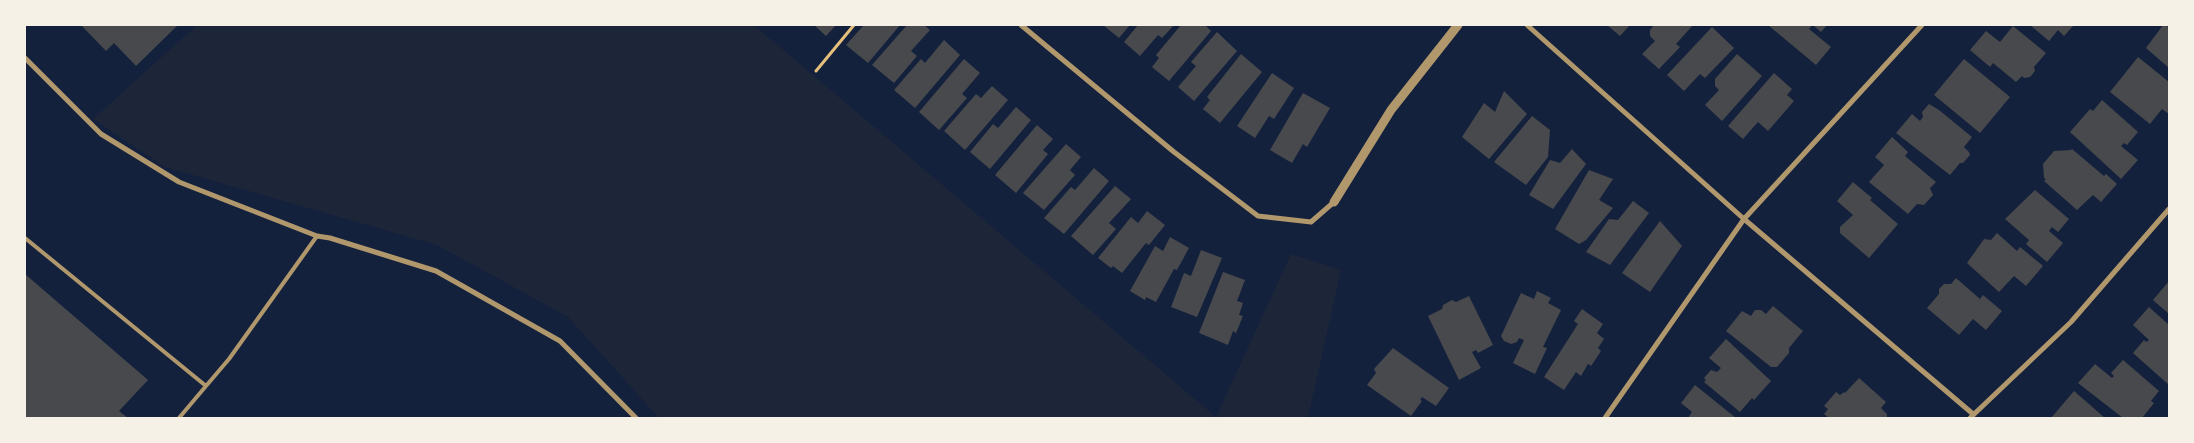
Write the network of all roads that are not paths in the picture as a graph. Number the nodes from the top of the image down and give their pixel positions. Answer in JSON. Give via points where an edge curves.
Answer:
{"nodes":[{"id":1,"x":1021,"y":25,"type":"edge"},
{"id":2,"x":1458,"y":25,"type":"edge"},
{"id":3,"x":1527,"y":25,"type":"edge"},
{"id":4,"x":1922,"y":25,"type":"edge"},
{"id":5,"x":25,"y":58,"type":"edge"},
{"id":6,"x":1334,"y":202,"type":"joint"},
{"id":7,"x":2169,"y":209,"type":"edge"},
{"id":8,"x":1744,"y":220,"type":"junction"},
{"id":9,"x":317,"y":236,"type":"junction"},
{"id":10,"x":25,"y":238,"type":"edge"},
{"id":11,"x":206,"y":386,"type":"junction"},
{"id":12,"x":1972,"y":416,"type":"edge"},
{"id":13,"x":179,"y":418,"type":"edge"},
{"id":14,"x":636,"y":418,"type":"edge"},
{"id":15,"x":1605,"y":418,"type":"edge"}],
"edges":[{"from":1,"to":6,"type":"street","via":[[1174,152],[1258,216],[1311,222]]},
{"from":2,"to":6,"type":"street","via":[[1391,110]]},
{"from":3,"to":8,"type":"street"},
{"from":4,"to":8,"type":"street"},
{"from":5,"to":9,"type":"street","via":[[101,134],[179,182]]},
{"from":7,"to":12,"type":"street","via":[[2071,322]]},
{"from":8,"to":12,"type":"street"},
{"from":8,"to":15,"type":"street"},
{"from":9,"to":11,"type":"lane"},
{"from":9,"to":14,"type":"street","via":[[436,271],[560,342]]},
{"from":10,"to":11,"type":"lane"},
{"from":11,"to":13,"type":"lane"}]}
